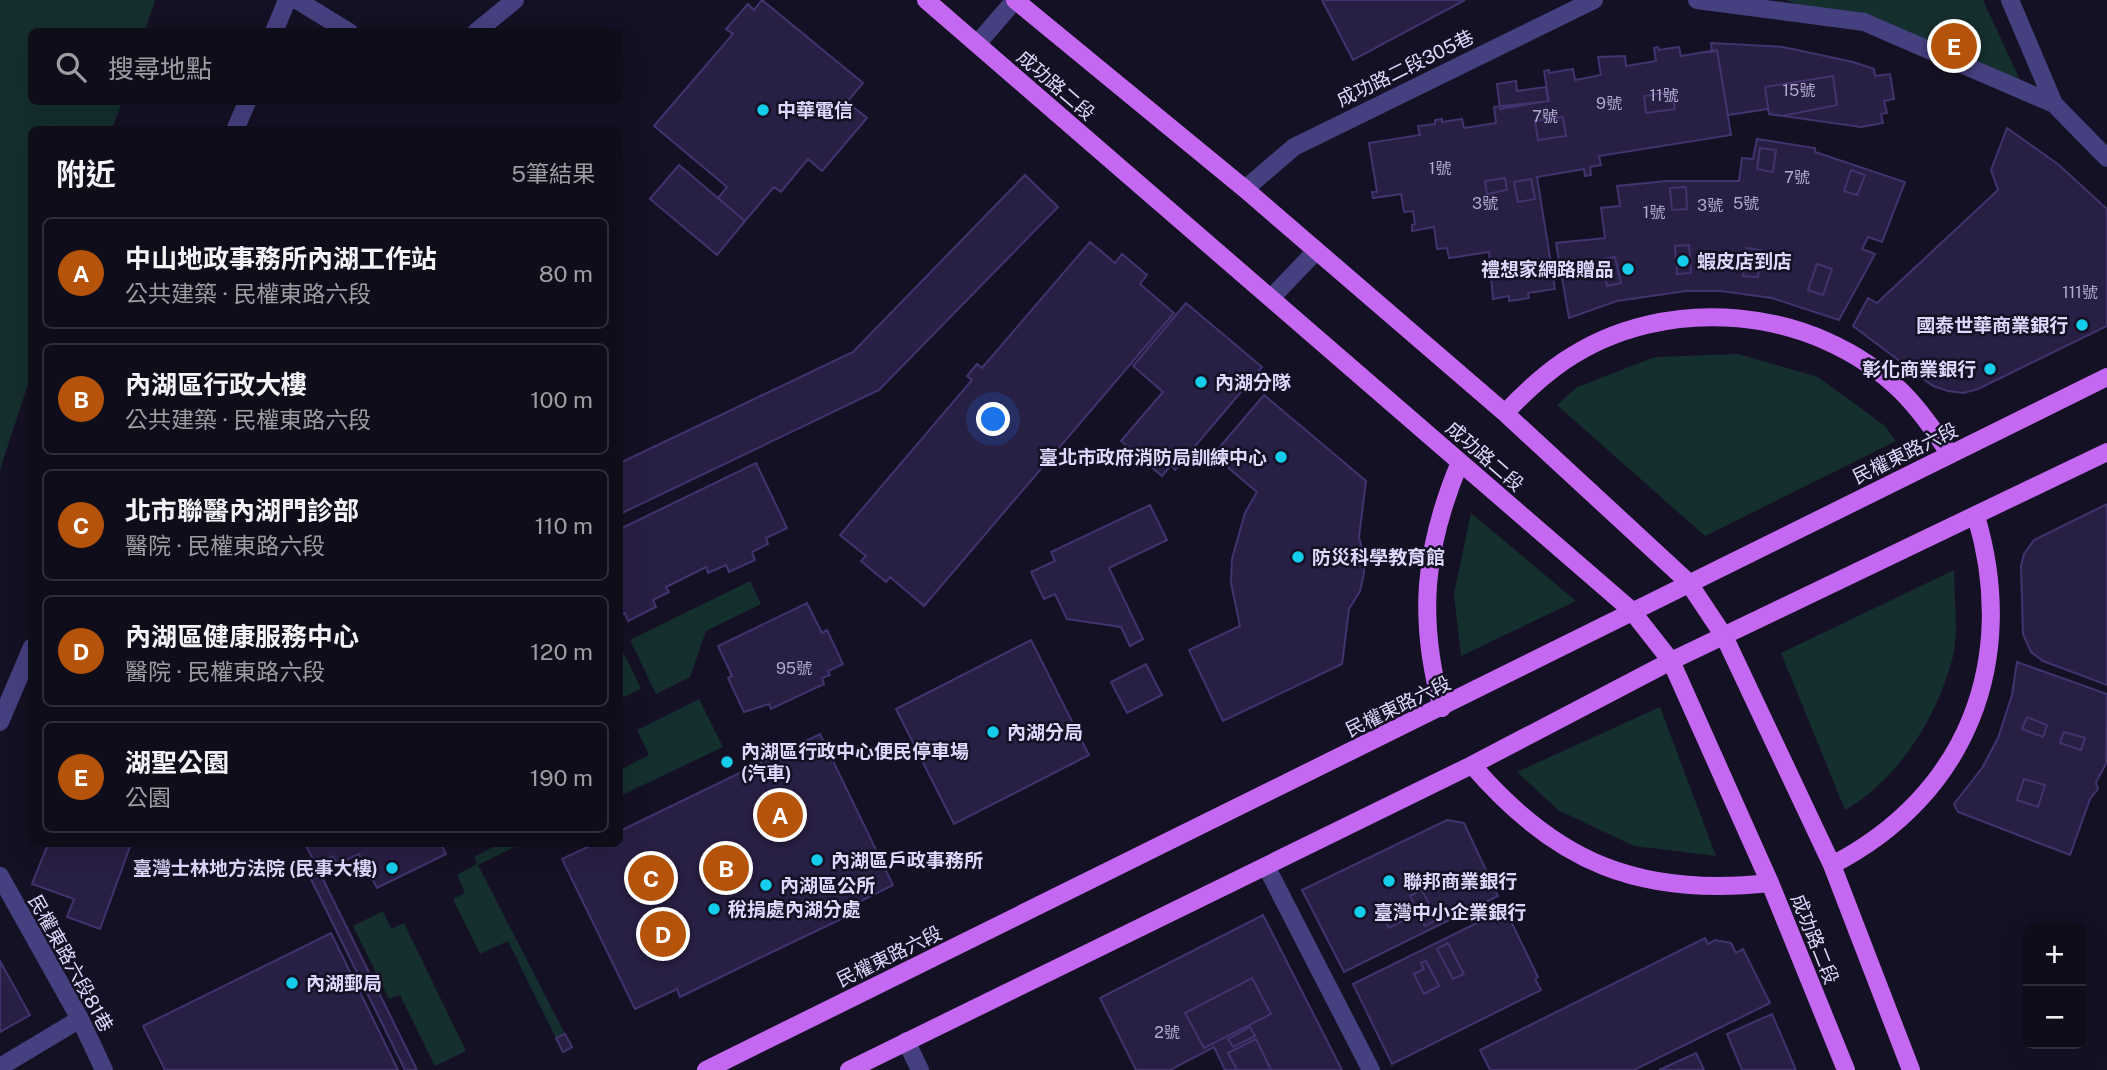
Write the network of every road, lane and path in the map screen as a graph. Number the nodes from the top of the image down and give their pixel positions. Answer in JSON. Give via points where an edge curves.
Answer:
{"nodes":[{"id":1,"x":287,"y":0,"type":"edge"},
{"id":2,"x":298,"y":0,"type":"edge"},
{"id":3,"x":515,"y":0,"type":"edge"},
{"id":4,"x":926,"y":0,"type":"edge"},
{"id":5,"x":1015,"y":0,"type":"edge"},
{"id":6,"x":1594,"y":0,"type":"edge"},
{"id":7,"x":1697,"y":0,"type":"edge"},
{"id":8,"x":2010,"y":0,"type":"edge"},
{"id":9,"x":276,"y":28,"type":"edge"},
{"id":10,"x":343,"y":28,"type":"edge"},
{"id":11,"x":481,"y":28,"type":"edge"},
{"id":12,"x":977,"y":44,"type":"junction"},
{"id":13,"x":2054,"y":104,"type":"junction"},
{"id":14,"x":246,"y":105,"type":"edge"},
{"id":15,"x":237,"y":126,"type":"edge"},
{"id":16,"x":2107,"y":158,"type":"edge"},
{"id":17,"x":1245,"y":189,"type":"junction"},
{"id":18,"x":1316,"y":251,"type":"junction"},
{"id":19,"x":1271,"y":298,"type":"junction"},
{"id":20,"x":2107,"y":377,"type":"edge"},
{"id":21,"x":1505,"y":414,"type":"junction"},
{"id":22,"x":2107,"y":452,"type":"edge"},
{"id":23,"x":1950,"y":455,"type":"junction"},
{"id":24,"x":1460,"y":462,"type":"junction"},
{"id":25,"x":1976,"y":516,"type":"junction"},
{"id":26,"x":1688,"y":582,"type":"junction"},
{"id":27,"x":1631,"y":610,"type":"junction"},
{"id":28,"x":1724,"y":636,"type":"junction"},
{"id":29,"x":28,"y":656,"type":"edge"},
{"id":30,"x":1671,"y":661,"type":"junction"},
{"id":31,"x":1442,"y":709,"type":"junction"},
{"id":32,"x":0,"y":722,"type":"edge"},
{"id":33,"x":1472,"y":765,"type":"junction"},
{"id":34,"x":1832,"y":865,"type":"junction"},
{"id":35,"x":1266,"y":866,"type":"junction"},
{"id":36,"x":0,"y":876,"type":"edge"},
{"id":37,"x":1770,"y":883,"type":"junction"},
{"id":38,"x":80,"y":1019,"type":"junction"},
{"id":39,"x":906,"y":1041,"type":"junction"},
{"id":40,"x":0,"y":1066,"type":"edge"},
{"id":41,"x":104,"y":1070,"type":"edge"},
{"id":42,"x":706,"y":1070,"type":"edge"},
{"id":43,"x":849,"y":1070,"type":"edge"},
{"id":44,"x":920,"y":1070,"type":"edge"},
{"id":45,"x":1370,"y":1070,"type":"edge"},
{"id":46,"x":1846,"y":1070,"type":"edge"},
{"id":47,"x":1911,"y":1070,"type":"edge"}],
"edges":[{"from":1,"to":9,"type":"street"},
{"from":2,"to":10,"type":"street"},
{"from":3,"to":11,"type":"street"},
{"from":4,"to":12,"type":"main road","name":"成功路二段"},
{"from":5,"to":12,"type":"street"},
{"from":5,"to":17,"type":"main road","name":"成功路二段"},
{"from":6,"to":17,"type":"street","name":"成功路二段305巷","via":[[1294,147]]},
{"from":7,"to":13,"type":"street","via":[[1864,22]]},
{"from":8,"to":13,"type":"street"},
{"from":12,"to":19,"type":"main road","name":"成功路二段"},
{"from":13,"to":16,"type":"street"},
{"from":14,"to":15,"type":"street"},
{"from":17,"to":18,"type":"main road","name":"成功路二段"},
{"from":18,"to":19,"type":"street"},
{"from":18,"to":21,"type":"main road","name":"成功路二段"},
{"from":19,"to":24,"type":"main road","name":"成功路二段"},
{"from":20,"to":23,"type":"main road","name":"民權東路六段"},
{"from":21,"to":23,"type":"main road","via":[[1533,384],[1601,341],[1639,327],[1705,317],[1759,320],[1836,345],[1870,366],[1910,401]]},
{"from":21,"to":26,"type":"main road","name":"成功路二段"},
{"from":22,"to":25,"type":"main road"},
{"from":23,"to":26,"type":"main road","name":"民權東路六段"},
{"from":24,"to":27,"type":"main road","name":"成功路二段"},
{"from":24,"to":31,"type":"main road","via":[[1438,521],[1427,584],[1428,647]]},
{"from":25,"to":28,"type":"main road"},
{"from":25,"to":34,"type":"main road","via":[[1992,585],[1992,620],[1989,656],[1969,723],[1953,755],[1912,809],[1861,850]]},
{"from":26,"to":27,"type":"main road","name":"民權東路六段"},
{"from":26,"to":28,"type":"main road","name":"成功路二段"},
{"from":27,"to":30,"type":"main road","name":"成功路二段"},
{"from":27,"to":31,"type":"main road","name":"民權東路六段"},
{"from":28,"to":30,"type":"main road"},
{"from":28,"to":34,"type":"main road","name":"成功路二段"},
{"from":29,"to":32,"type":"street"},
{"from":30,"to":33,"type":"main road"},
{"from":30,"to":37,"type":"main road","name":"成功路二段"},
{"from":31,"to":42,"type":"main road","name":"民權東路六段"},
{"from":33,"to":35,"type":"main road"},
{"from":33,"to":37,"type":"main road","via":[[1503,802],[1540,832],[1582,857],[1626,875],[1674,885],[1724,888]]},
{"from":34,"to":47,"type":"main road","name":"成功路二段"},
{"from":35,"to":39,"type":"main road"},
{"from":35,"to":45,"type":"street"},
{"from":36,"to":38,"type":"street","name":"民權東路六段81巷"},
{"from":37,"to":46,"type":"main road","name":"成功路二段"},
{"from":38,"to":40,"type":"street"},
{"from":38,"to":41,"type":"street","name":"民權東路六段81巷"},
{"from":39,"to":43,"type":"main road"},
{"from":39,"to":44,"type":"street"}]}
